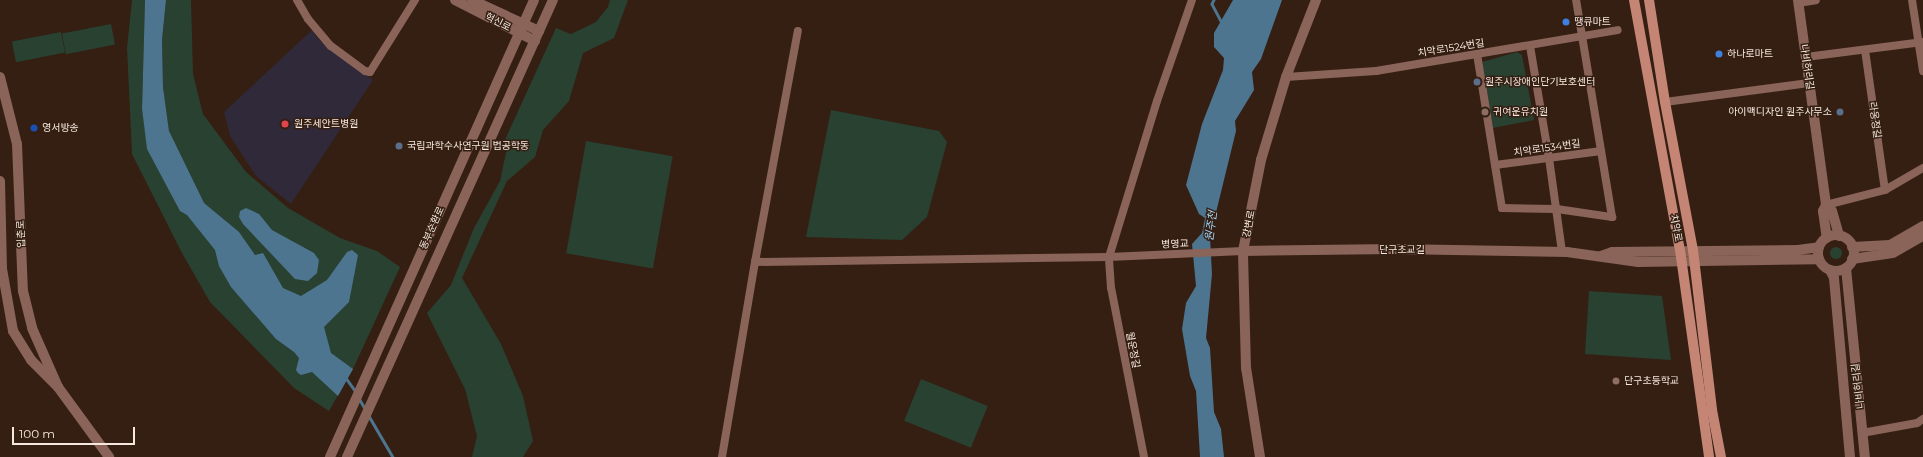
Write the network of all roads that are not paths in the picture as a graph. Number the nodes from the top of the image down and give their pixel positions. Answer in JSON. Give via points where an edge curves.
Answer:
{"nodes":[{"id":1,"x":298,"y":0,"type":"edge"},
{"id":2,"x":415,"y":0,"type":"edge"},
{"id":3,"x":454,"y":0,"type":"edge"},
{"id":4,"x":472,"y":0,"type":"edge"},
{"id":5,"x":534,"y":0,"type":"edge"},
{"id":6,"x":553,"y":0,"type":"edge"},
{"id":7,"x":1192,"y":0,"type":"edge"},
{"id":8,"x":1316,"y":0,"type":"edge"},
{"id":9,"x":1576,"y":0,"type":"edge"},
{"id":10,"x":1634,"y":0,"type":"edge"},
{"id":11,"x":1649,"y":0,"type":"edge"},
{"id":12,"x":1816,"y":0,"type":"edge"},
{"id":13,"x":1912,"y":0,"type":"edge"},
{"id":14,"x":1798,"y":1,"type":"edge"},
{"id":15,"x":522,"y":29,"type":"junction"},
{"id":16,"x":1618,"y":30,"type":"dead end"},
{"id":17,"x":798,"y":31,"type":"dead end"},
{"id":18,"x":537,"y":36,"type":"junction"},
{"id":19,"x":1582,"y":36,"type":"junction"},
{"id":20,"x":1921,"y":42,"type":"edge"},
{"id":21,"x":1530,"y":46,"type":"junction"},
{"id":22,"x":1865,"y":50,"type":"junction"},
{"id":23,"x":1477,"y":54,"type":"junction"},
{"id":24,"x":1806,"y":57,"type":"junction"},
{"id":25,"x":1923,"y":71,"type":"edge"},
{"id":26,"x":0,"y":77,"type":"edge"},
{"id":27,"x":1286,"y":77,"type":"junction"},
{"id":28,"x":1809,"y":83,"type":"junction"},
{"id":29,"x":1665,"y":102,"type":"junction"},
{"id":30,"x":1652,"y":104,"type":"junction"},
{"id":31,"x":1601,"y":151,"type":"junction"},
{"id":32,"x":1549,"y":158,"type":"junction"},
{"id":33,"x":1496,"y":165,"type":"junction"},
{"id":34,"x":1923,"y":168,"type":"edge"},
{"id":35,"x":0,"y":181,"type":"edge"},
{"id":36,"x":1885,"y":190,"type":"junction"},
{"id":37,"x":1826,"y":205,"type":"junction"},
{"id":38,"x":1557,"y":209,"type":"junction"},
{"id":39,"x":1923,"y":226,"type":"edge"},
{"id":40,"x":1839,"y":236,"type":"junction"},
{"id":41,"x":1923,"y":236,"type":"edge"},
{"id":42,"x":1827,"y":238,"type":"junction"},
{"id":43,"x":1819,"y":247,"type":"junction"},
{"id":44,"x":1852,"y":247,"type":"junction"},
{"id":45,"x":1680,"y":250,"type":"junction"},
{"id":46,"x":1693,"y":250,"type":"junction"},
{"id":47,"x":1243,"y":251,"type":"junction"},
{"id":48,"x":1562,"y":252,"type":"junction"},
{"id":49,"x":1601,"y":256,"type":"junction"},
{"id":50,"x":1109,"y":257,"type":"junction"},
{"id":51,"x":1819,"y":259,"type":"junction"},
{"id":52,"x":1852,"y":259,"type":"junction"},
{"id":53,"x":755,"y":262,"type":"junction"},
{"id":54,"x":1681,"y":262,"type":"junction"},
{"id":55,"x":1694,"y":262,"type":"junction"},
{"id":56,"x":1846,"y":268,"type":"junction"},
{"id":57,"x":1830,"y":270,"type":"junction"},
{"id":58,"x":58,"y":387,"type":"junction"},
{"id":59,"x":1920,"y":421,"type":"edge"},
{"id":60,"x":1862,"y":433,"type":"junction"},
{"id":61,"x":109,"y":457,"type":"edge"},
{"id":62,"x":330,"y":457,"type":"edge"},
{"id":63,"x":347,"y":457,"type":"edge"},
{"id":64,"x":722,"y":457,"type":"edge"},
{"id":65,"x":1144,"y":457,"type":"edge"},
{"id":66,"x":1260,"y":457,"type":"edge"},
{"id":67,"x":1709,"y":457,"type":"edge"},
{"id":68,"x":1721,"y":457,"type":"edge"},
{"id":69,"x":1850,"y":457,"type":"edge"},
{"id":70,"x":1865,"y":457,"type":"edge"}],
"edges":[{"from":1,"to":2,"type":"street","via":[[308,19],[331,46],[370,72]]},
{"from":3,"to":15,"type":"street","name":"혁신로"},
{"from":4,"to":15,"type":"street","name":"혁신로"},
{"from":5,"to":15,"type":"street","name":"동부순환로"},
{"from":6,"to":18,"type":"street","name":"동부순환로"},
{"from":7,"to":50,"type":"street","via":[[1157,101]]},
{"from":8,"to":27,"type":"street","name":"강변로"},
{"from":9,"to":19,"type":"street"},
{"from":10,"to":30,"type":"main road","name":"치악로"},
{"from":11,"to":29,"type":"main road","name":"치악로"},
{"from":12,"to":14,"type":"street"},
{"from":13,"to":20,"type":"street"},
{"from":14,"to":24,"type":"street","name":"나비허리길"},
{"from":15,"to":18,"type":"street"},
{"from":15,"to":62,"type":"street","name":"동부순환로"},
{"from":16,"to":19,"type":"street","name":"치악로1524번길"},
{"from":17,"to":53,"type":"street"},
{"from":18,"to":63,"type":"street","name":"동부순환로"},
{"from":19,"to":21,"type":"street","name":"치악로1524번길"},
{"from":19,"to":31,"type":"street"},
{"from":20,"to":22,"type":"street"},
{"from":20,"to":25,"type":"street"},
{"from":21,"to":23,"type":"street","name":"치악로1524번길"},
{"from":21,"to":32,"type":"street"},
{"from":22,"to":24,"type":"street"},
{"from":22,"to":36,"type":"street","name":"라옹정길"},
{"from":23,"to":27,"type":"street","name":"치악로1524번길","via":[[1376,71]]},
{"from":23,"to":33,"type":"street"},
{"from":24,"to":28,"type":"street","name":"나비허리길"},
{"from":26,"to":58,"type":"street","name":"입춘로","via":[[17,144],[23,291],[32,328]]},
{"from":27,"to":47,"type":"street","name":"강변로","via":[[1261,160]]},
{"from":28,"to":29,"type":"street"},
{"from":28,"to":37,"type":"street","name":"나비허리길"},
{"from":29,"to":30,"type":"street"},
{"from":29,"to":46,"type":"main road","name":"치악로"},
{"from":30,"to":45,"type":"main road","name":"치악로"},
{"from":31,"to":32,"type":"street","name":"치악로1534번길"},
{"from":31,"to":38,"type":"street","via":[[1612,217]]},
{"from":32,"to":33,"type":"street","name":"치악로1534번길"},
{"from":32,"to":38,"type":"street"},
{"from":33,"to":38,"type":"street","via":[[1502,208]]},
{"from":34,"to":36,"type":"street"},
{"from":35,"to":58,"type":"street","name":"입춘로","via":[[2,269],[13,331],[31,360]]},
{"from":36,"to":37,"type":"street"},
{"from":37,"to":40,"type":"street","via":[[1832,210]]},
{"from":37,"to":42,"type":"street","via":[[1823,211]]},
{"from":38,"to":48,"type":"street"},
{"from":39,"to":44,"type":"street","via":[[1890,244]]},
{"from":40,"to":42,"type":"street"},
{"from":40,"to":44,"type":"street"},
{"from":41,"to":52,"type":"street","via":[[1893,253]]},
{"from":42,"to":43,"type":"street"},
{"from":43,"to":46,"type":"street","name":"치악로","via":[[1798,250]]},
{"from":43,"to":51,"type":"street"},
{"from":44,"to":52,"type":"street"},
{"from":45,"to":46,"type":"street","name":"단구초교길"},
{"from":45,"to":49,"type":"street","name":"단구초교길","via":[[1612,252]]},
{"from":45,"to":54,"type":"main road","name":"치악로"},
{"from":46,"to":55,"type":"main road","name":"치악로"},
{"from":47,"to":48,"type":"street","name":"단구초교길","via":[[1394,249]]},
{"from":47,"to":50,"type":"street","name":"병영교"},
{"from":47,"to":66,"type":"street","name":"강변로","via":[[1246,368]]},
{"from":48,"to":49,"type":"street","name":"단구초교길"},
{"from":49,"to":54,"type":"street","name":"단구초교길","via":[[1613,260]]},
{"from":50,"to":53,"type":"street"},
{"from":50,"to":65,"type":"street","name":"월운정길","via":[[1111,288]]},
{"from":51,"to":55,"type":"street","via":[[1812,257]]},
{"from":51,"to":57,"type":"street"},
{"from":52,"to":56,"type":"street"},
{"from":53,"to":64,"type":"street"},
{"from":54,"to":55,"type":"street","name":"단구초교길"},
{"from":54,"to":67,"type":"main road","name":"치악로"},
{"from":55,"to":68,"type":"main road","name":"치악로","via":[[1712,410]]},
{"from":56,"to":57,"type":"street"},
{"from":56,"to":60,"type":"street","name":"나비허리길"},
{"from":57,"to":69,"type":"street","via":[[1834,278]]},
{"from":58,"to":61,"type":"street","name":"입춘로"},
{"from":59,"to":60,"type":"street"},
{"from":60,"to":70,"type":"street","name":"나비허리길"}]}
